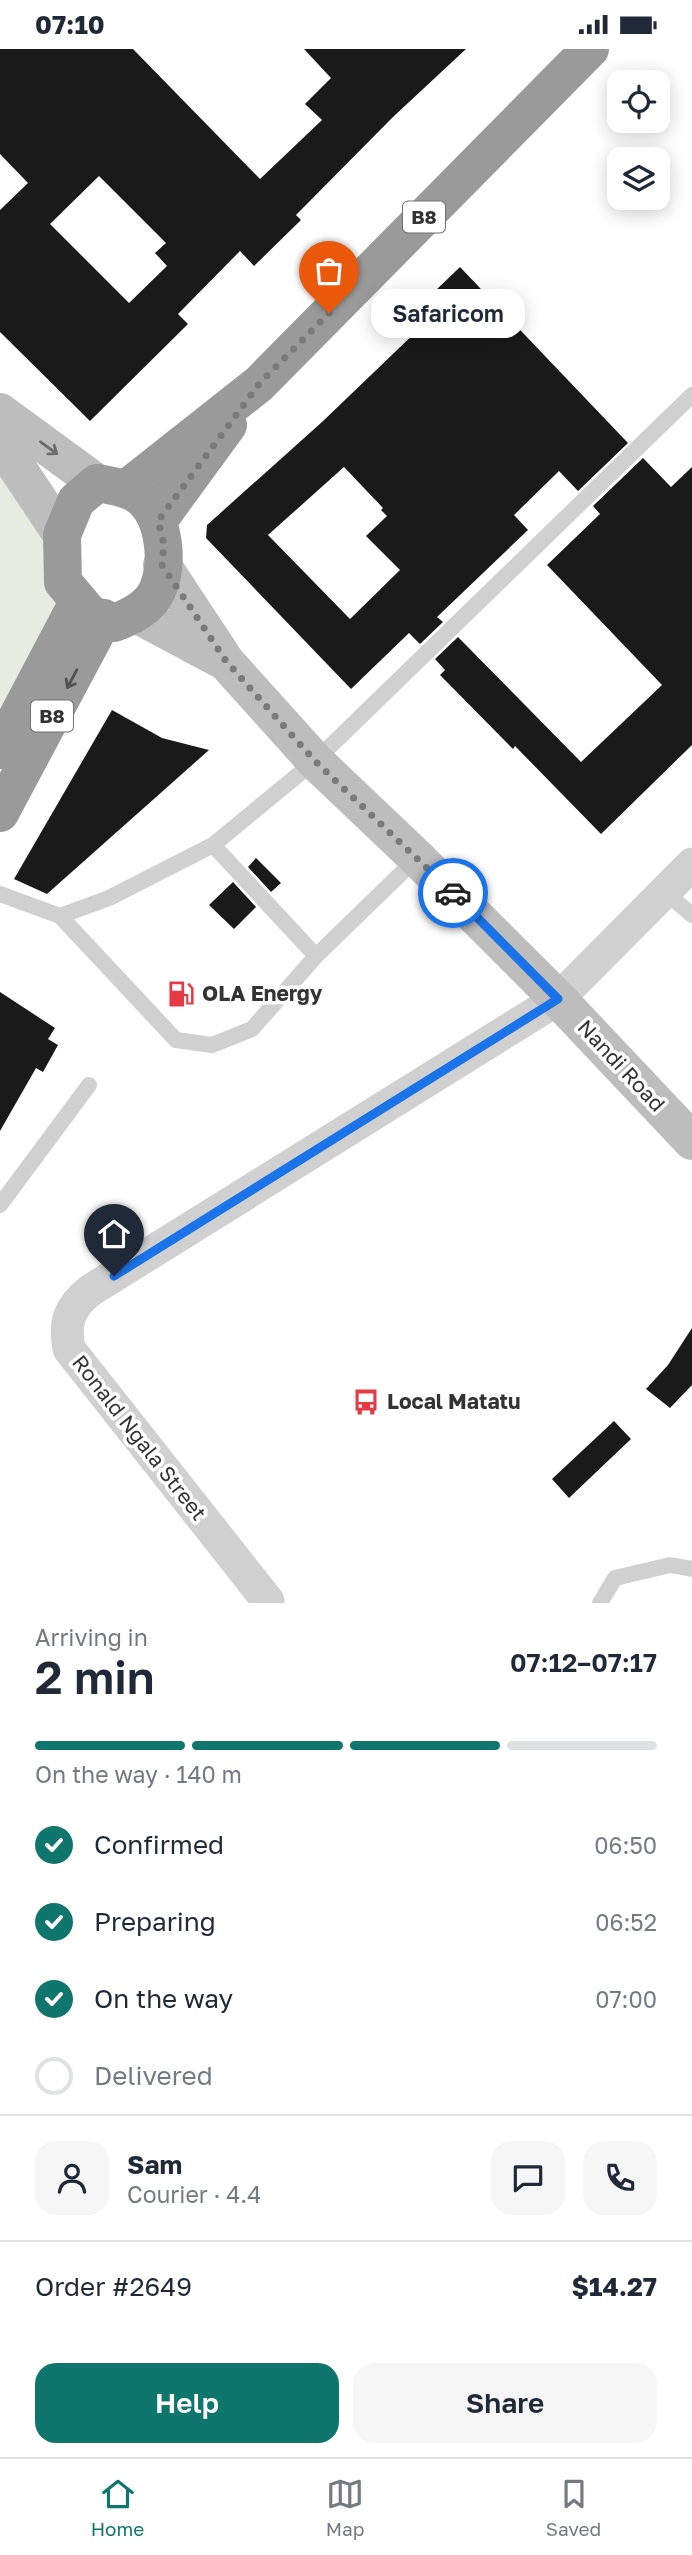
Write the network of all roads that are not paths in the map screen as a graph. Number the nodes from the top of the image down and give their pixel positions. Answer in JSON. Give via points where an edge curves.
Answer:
{"nodes":[{"id":1,"x":590,"y":49,"type":"edge"},
{"id":2,"x":259,"y":384,"type":"junction"},
{"id":3,"x":692,"y":395,"type":"edge"},
{"id":4,"x":0,"y":412,"type":"edge"},
{"id":5,"x":0,"y":442,"type":"edge"},
{"id":6,"x":112,"y":486,"type":"junction"},
{"id":7,"x":158,"y":521,"type":"junction"},
{"id":8,"x":62,"y":535,"type":"junction"},
{"id":9,"x":162,"y":565,"type":"junction"},
{"id":10,"x":106,"y":612,"type":"junction"},
{"id":11,"x":226,"y":661,"type":"junction"},
{"id":12,"x":0,"y":750,"type":"edge"},
{"id":13,"x":315,"y":761,"type":"junction"},
{"id":14,"x":0,"y":813,"type":"edge"},
{"id":15,"x":213,"y":845,"type":"junction"},
{"id":16,"x":417,"y":858,"type":"junction"},
{"id":17,"x":692,"y":864,"type":"edge"},
{"id":18,"x":664,"y":892,"type":"junction"},
{"id":19,"x":0,"y":894,"type":"edge"},
{"id":20,"x":692,"y":915,"type":"edge"},
{"id":21,"x":60,"y":916,"type":"junction"},
{"id":22,"x":316,"y":956,"type":"junction"},
{"id":23,"x":558,"y":999,"type":"junction"},
{"id":24,"x":89,"y":1085,"type":"dead end"},
{"id":25,"x":692,"y":1141,"type":"edge"},
{"id":26,"x":0,"y":1205,"type":"edge"},
{"id":27,"x":692,"y":1569,"type":"edge"},
{"id":28,"x":268,"y":1601,"type":"edge"},
{"id":29,"x":600,"y":1603,"type":"edge"}],
"edges":[{"from":1,"to":2,"type":"highway","number":"B8"},
{"from":2,"to":6,"type":"highway","number":"B8"},
{"from":2,"to":7,"type":"highway","number":"B8"},
{"from":3,"to":13,"type":"lane"},
{"from":4,"to":6,"type":"street","one_way":true},
{"from":5,"to":8,"type":"street"},
{"from":6,"to":7,"type":"highway","via":[[143,499]]},
{"from":6,"to":8,"type":"highway","number":"B8","via":[[76,501]]},
{"from":7,"to":9,"type":"highway","number":"B8","via":[[164,544]]},
{"from":8,"to":10,"type":"highway","number":"B8","via":[[63,582]]},
{"from":9,"to":10,"type":"highway","number":"B8","via":[[156,592]]},
{"from":9,"to":11,"type":"street","name":"Nandi Road"},
{"from":10,"to":11,"type":"street","name":"Nandi Road"},
{"from":10,"to":12,"type":"highway","number":"B8"},
{"from":10,"to":14,"type":"highway","number":"B8","one_way":true},
{"from":11,"to":13,"type":"street","name":"Nandi Road"},
{"from":13,"to":15,"type":"lane"},
{"from":13,"to":16,"type":"street","name":"Nandi Road"},
{"from":15,"to":21,"type":"lane","via":[[109,898]]},
{"from":15,"to":22,"type":"lane"},
{"from":16,"to":22,"type":"lane"},
{"from":16,"to":23,"type":"street","name":"Nandi Road"},
{"from":17,"to":18,"type":"street","name":"Ronald Ngala Street"},
{"from":18,"to":20,"type":"lane"},
{"from":18,"to":23,"type":"street","name":"Ronald Ngala Street"},
{"from":19,"to":21,"type":"lane"},
{"from":21,"to":22,"type":"lane","via":[[176,1040],[212,1045],[252,1029]]},
{"from":23,"to":25,"type":"street","name":"Nandi Road"},
{"from":23,"to":28,"type":"street","name":"Ronald Ngala Street","via":[[91,1290],[69,1316],[65,1331],[69,1349]]},
{"from":24,"to":26,"type":"lane"},
{"from":27,"to":29,"type":"lane","via":[[670,1566],[615,1578]]}]}
